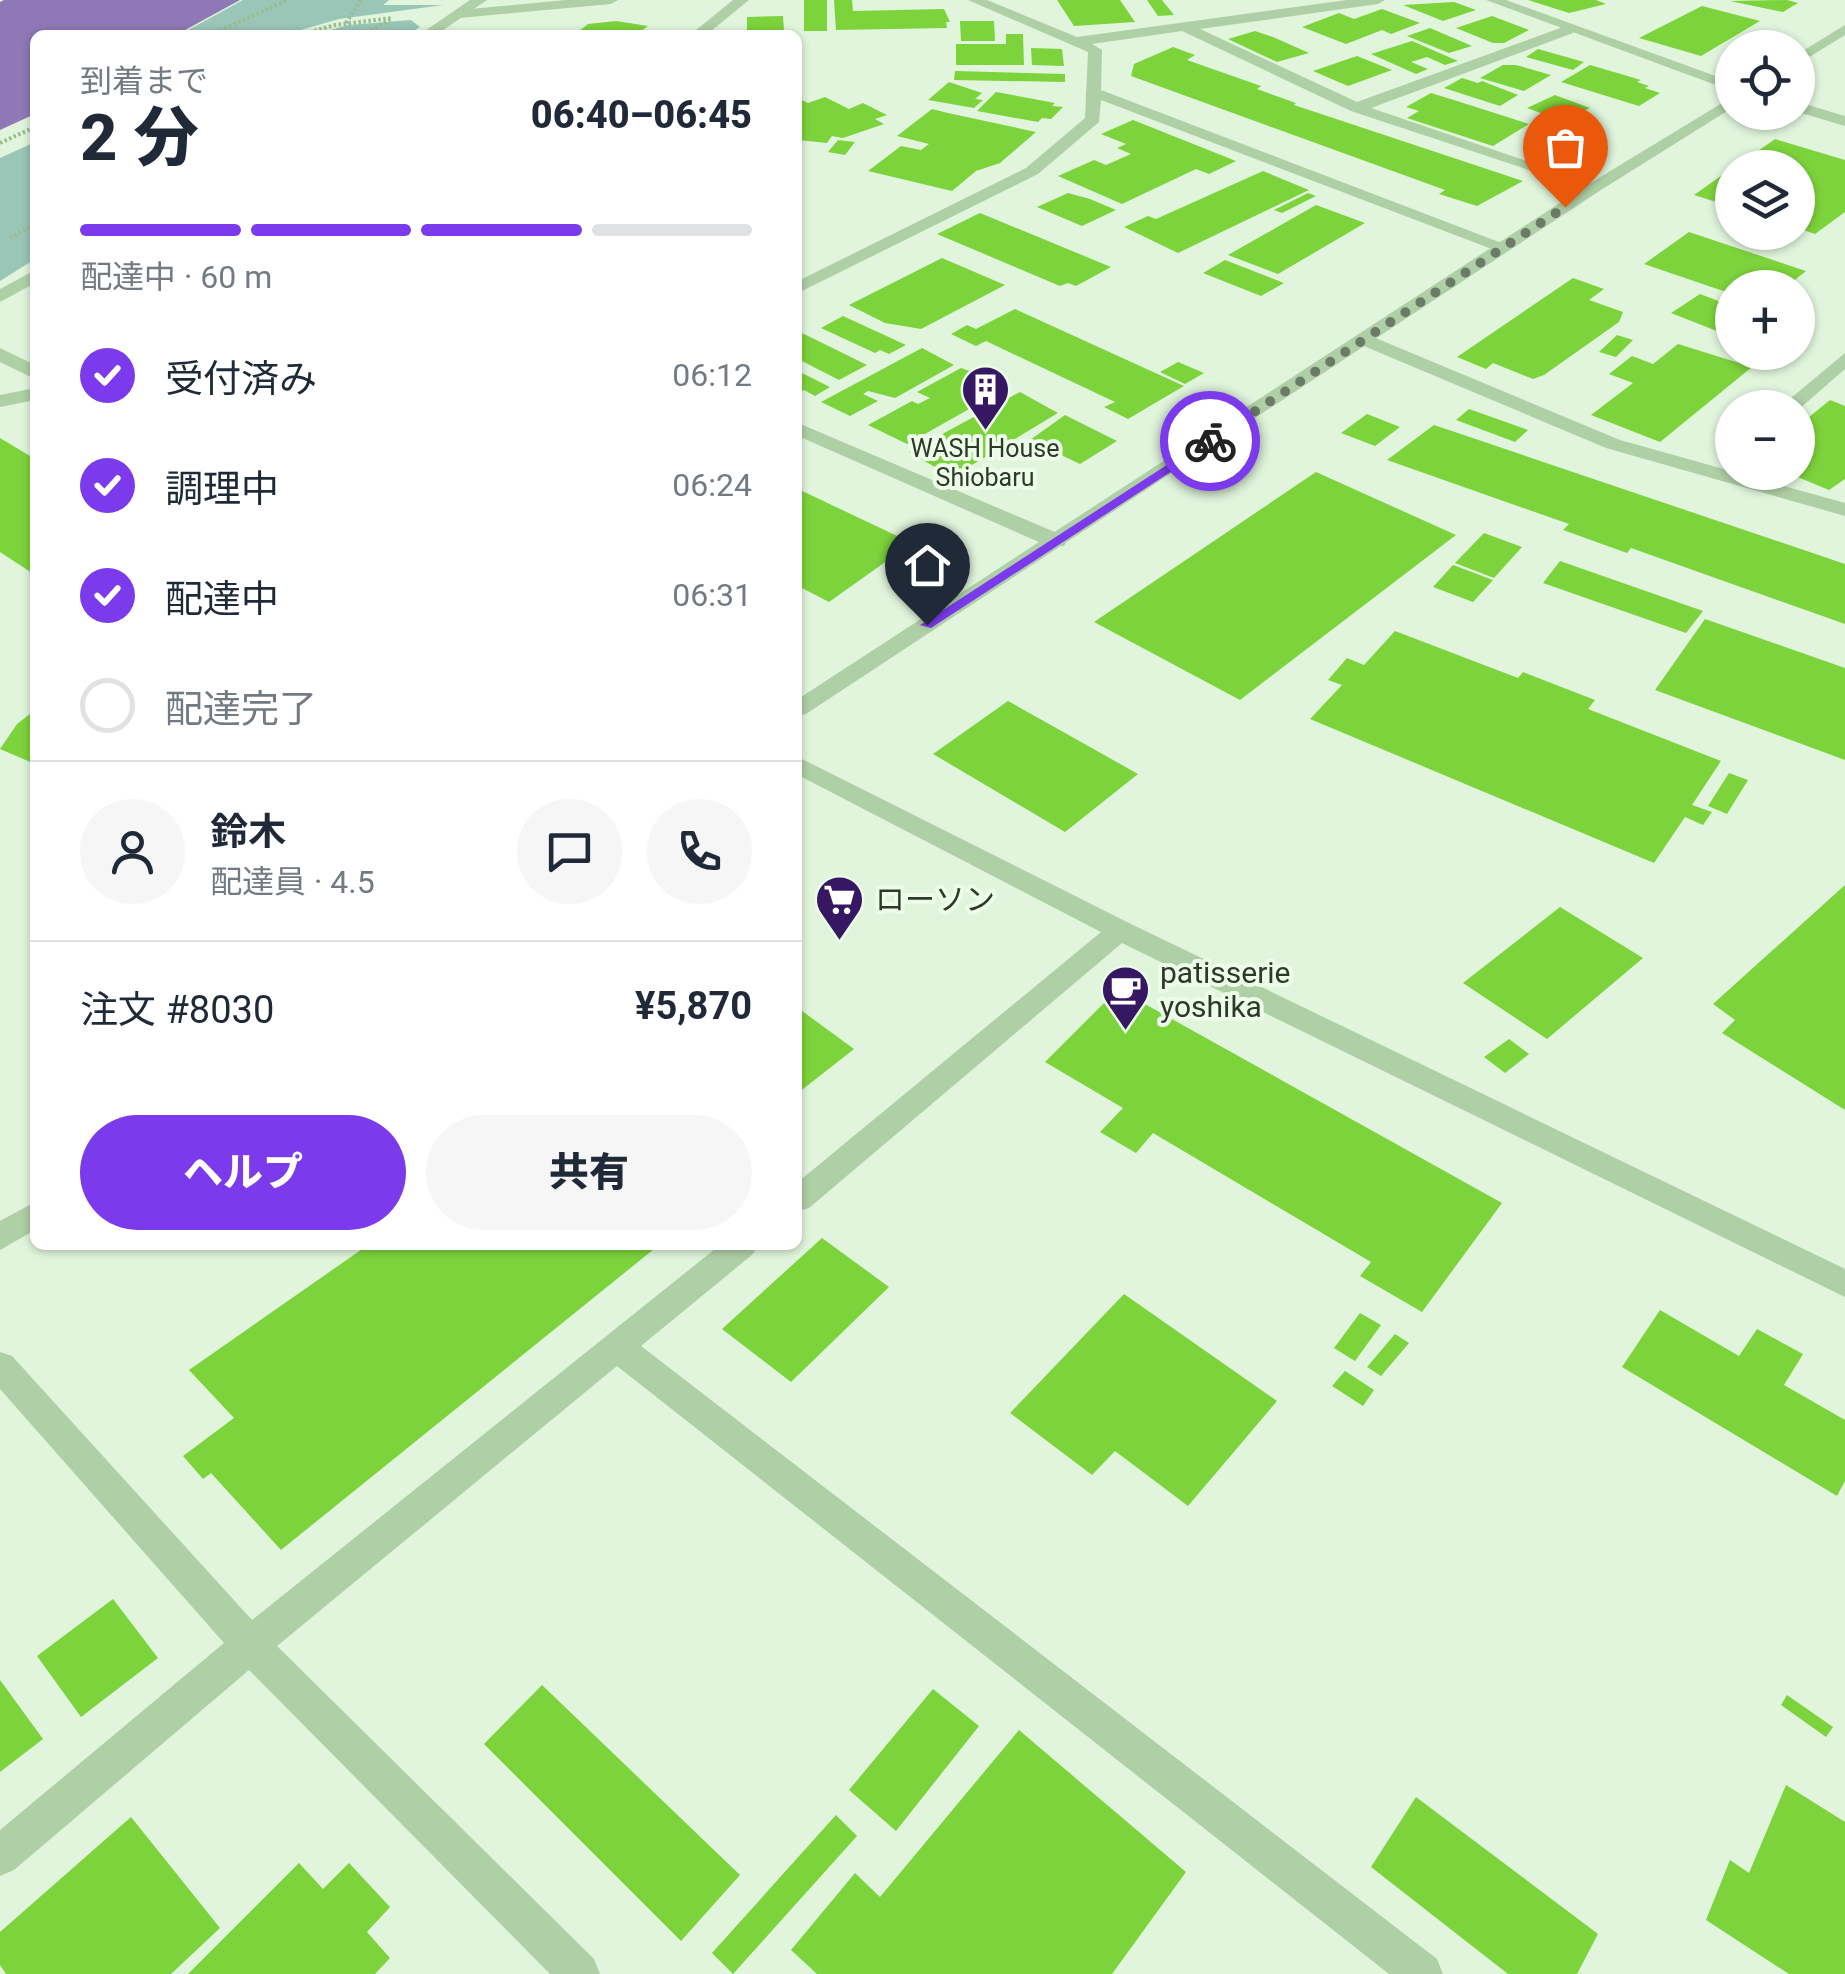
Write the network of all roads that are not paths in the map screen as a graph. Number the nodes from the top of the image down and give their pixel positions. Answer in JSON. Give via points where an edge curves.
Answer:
{"nodes":[{"id":1,"x":480,"y":0,"type":"edge"},
{"id":2,"x":611,"y":0,"type":"edge"},
{"id":3,"x":742,"y":0,"type":"edge"},
{"id":4,"x":975,"y":0,"type":"edge"},
{"id":5,"x":1378,"y":0,"type":"edge"},
{"id":6,"x":1493,"y":0,"type":"edge"},
{"id":7,"x":460,"y":14,"type":"junction"},
{"id":8,"x":1183,"y":26,"type":"junction"},
{"id":9,"x":434,"y":30,"type":"edge"},
{"id":10,"x":703,"y":30,"type":"edge"},
{"id":11,"x":1568,"y":30,"type":"junction"},
{"id":12,"x":1845,"y":30,"type":"edge"},
{"id":13,"x":1079,"y":40,"type":"junction"},
{"id":14,"x":1815,"y":49,"type":"edge"},
{"id":15,"x":1715,"y":81,"type":"edge"},
{"id":16,"x":1094,"y":92,"type":"junction"},
{"id":17,"x":1356,"y":108,"type":"junction"},
{"id":18,"x":1815,"y":112,"type":"edge"},
{"id":19,"x":1715,"y":113,"type":"edge"},
{"id":20,"x":1845,"y":121,"type":"edge"},
{"id":21,"x":1595,"y":187,"type":"junction"},
{"id":22,"x":1503,"y":247,"type":"junction"},
{"id":23,"x":30,"y":279,"type":"edge"},
{"id":24,"x":802,"y":286,"type":"edge"},
{"id":25,"x":0,"y":297,"type":"edge"},
{"id":26,"x":1366,"y":340,"type":"junction"},
{"id":27,"x":0,"y":354,"type":"edge"},
{"id":28,"x":1845,"y":359,"type":"edge"},
{"id":29,"x":30,"y":371,"type":"edge"},
{"id":30,"x":1809,"y":390,"type":"edge"},
{"id":31,"x":30,"y":395,"type":"edge"},
{"id":32,"x":0,"y":401,"type":"edge"},
{"id":33,"x":802,"y":430,"type":"edge"},
{"id":34,"x":1714,"y":471,"type":"joint"},
{"id":35,"x":1845,"y":510,"type":"edge"},
{"id":36,"x":1056,"y":542,"type":"junction"},
{"id":37,"x":802,"y":706,"type":"edge"},
{"id":38,"x":802,"y":767,"type":"edge"},
{"id":39,"x":1120,"y":930,"type":"junction"},
{"id":40,"x":802,"y":1195,"type":"edge"},
{"id":41,"x":30,"y":1217,"type":"edge"},
{"id":42,"x":0,"y":1237,"type":"edge"},
{"id":43,"x":736,"y":1250,"type":"edge"},
{"id":44,"x":1845,"y":1284,"type":"edge"},
{"id":45,"x":619,"y":1348,"type":"junction"},
{"id":46,"x":0,"y":1366,"type":"edge"},
{"id":47,"x":250,"y":1645,"type":"junction"},
{"id":48,"x":0,"y":1856,"type":"edge"},
{"id":49,"x":579,"y":1974,"type":"edge"},
{"id":50,"x":1422,"y":1974,"type":"edge"}],
"edges":[{"from":1,"to":7,"type":"street"},
{"from":2,"to":7,"type":"street"},
{"from":3,"to":10,"type":"street"},
{"from":4,"to":13,"type":"street"},
{"from":5,"to":8,"type":"street"},
{"from":6,"to":11,"type":"street"},
{"from":7,"to":9,"type":"street"},
{"from":8,"to":13,"type":"street"},
{"from":8,"to":17,"type":"street"},
{"from":11,"to":15,"type":"street"},
{"from":11,"to":17,"type":"street"},
{"from":12,"to":14,"type":"street"},
{"from":13,"to":16,"type":"street","via":[[1095,50]]},
{"from":16,"to":22,"type":"street"},
{"from":16,"to":24,"type":"street","via":[[1092,118],[1032,171]]},
{"from":17,"to":21,"type":"street"},
{"from":18,"to":20,"type":"street"},
{"from":19,"to":21,"type":"street"},
{"from":21,"to":22,"type":"street"},
{"from":22,"to":26,"type":"street"},
{"from":23,"to":25,"type":"street"},
{"from":26,"to":34,"type":"street","via":[[1613,444]]},
{"from":26,"to":36,"type":"street"},
{"from":27,"to":29,"type":"street"},
{"from":28,"to":30,"type":"street"},
{"from":31,"to":32,"type":"street"},
{"from":33,"to":36,"type":"street"},
{"from":34,"to":35,"type":"street"},
{"from":36,"to":37,"type":"street"},
{"from":38,"to":39,"type":"street"},
{"from":39,"to":40,"type":"street"},
{"from":39,"to":44,"type":"street"},
{"from":41,"to":42,"type":"street"},
{"from":43,"to":45,"type":"street"},
{"from":45,"to":47,"type":"street"},
{"from":45,"to":50,"type":"street"},
{"from":46,"to":47,"type":"street"},
{"from":47,"to":48,"type":"street"},
{"from":47,"to":49,"type":"street"}]}
